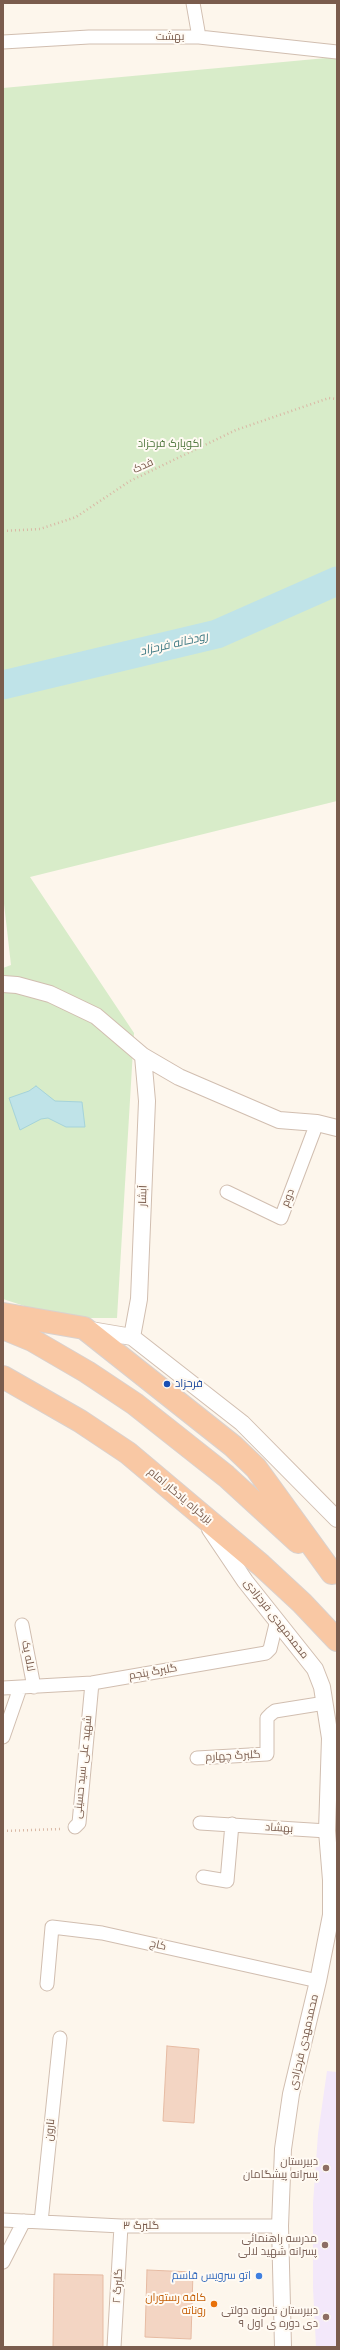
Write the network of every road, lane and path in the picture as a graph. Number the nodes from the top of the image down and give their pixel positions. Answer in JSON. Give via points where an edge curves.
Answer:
{"nodes":[{"id":1,"x":193,"y":3,"type":"edge"},
{"id":2,"x":199,"y":37,"type":"junction"},
{"id":3,"x":3,"y":42,"type":"edge"},
{"id":4,"x":337,"y":52,"type":"edge"},
{"id":5,"x":337,"y":399,"type":"edge"},
{"id":6,"x":3,"y":531,"type":"edge"},
{"id":7,"x":3,"y":984,"type":"edge"},
{"id":8,"x":143,"y":1056,"type":"junction"},
{"id":9,"x":317,"y":1123,"type":"junction"},
{"id":10,"x":337,"y":1128,"type":"edge"},
{"id":11,"x":227,"y":1192,"type":"dead end"},
{"id":12,"x":3,"y":1314,"type":"edge"},
{"id":13,"x":3,"y":1328,"type":"edge"},
{"id":14,"x":84,"y":1328,"type":"junction"},
{"id":15,"x":132,"y":1337,"type":"junction"},
{"id":16,"x":3,"y":1377,"type":"edge"},
{"id":17,"x":197,"y":1510,"type":"junction"},
{"id":18,"x":337,"y":1519,"type":"edge"},
{"id":19,"x":335,"y":1576,"type":"edge"},
{"id":20,"x":277,"y":1620,"type":"junction"},
{"id":21,"x":22,"y":1625,"type":"dead end"},
{"id":22,"x":337,"y":1640,"type":"edge"},
{"id":23,"x":92,"y":1683,"type":"junction"},
{"id":24,"x":34,"y":1687,"type":"junction"},
{"id":25,"x":3,"y":1688,"type":"edge"},
{"id":26,"x":20,"y":1688,"type":"junction"},
{"id":27,"x":324,"y":1703,"type":"junction"},
{"id":28,"x":3,"y":1737,"type":"edge"},
{"id":29,"x":333,"y":1737,"type":"edge"},
{"id":30,"x":197,"y":1758,"type":"dead end"},
{"id":31,"x":200,"y":1823,"type":"dead end"},
{"id":32,"x":232,"y":1824,"type":"junction"},
{"id":33,"x":75,"y":1827,"type":"joint"},
{"id":34,"x":327,"y":1831,"type":"junction"},
{"id":35,"x":3,"y":1832,"type":"edge"},
{"id":36,"x":203,"y":1877,"type":"dead end"},
{"id":37,"x":318,"y":1981,"type":"junction"},
{"id":38,"x":47,"y":1984,"type":"dead end"},
{"id":39,"x":60,"y":2038,"type":"dead end"},
{"id":40,"x":3,"y":2220,"type":"edge"},
{"id":41,"x":24,"y":2221,"type":"junction"},
{"id":42,"x":40,"y":2222,"type":"junction"},
{"id":43,"x":121,"y":2226,"type":"junction"},
{"id":44,"x":280,"y":2226,"type":"junction"},
{"id":45,"x":3,"y":2262,"type":"edge"},
{"id":46,"x":114,"y":2347,"type":"edge"},
{"id":47,"x":283,"y":2347,"type":"edge"}],
"edges":[{"from":1,"to":2,"type":"street"},
{"from":2,"to":3,"type":"street","name":"بهشت","via":[[89,37]]},
{"from":2,"to":4,"type":"street","name":"بهشت"},
{"from":5,"to":6,"type":"path","name":"فدک","via":[[329,398],[236,430],[130,481],[76,517],[40,529]]},
{"from":7,"to":8,"type":"street","via":[[50,994],[96,1016]]},
{"from":8,"to":9,"type":"street","via":[[179,1077],[279,1120]]},
{"from":8,"to":15,"type":"street","name":"آبشار","via":[[147,1101],[139,1299]]},
{"from":9,"to":10,"type":"street"},
{"from":9,"to":11,"type":"street","name":"دوم","via":[[281,1218]]},
{"from":12,"to":14,"type":"highway"},
{"from":13,"to":19,"type":"highway","via":[[32,1340],[135,1404],[226,1476]]},
{"from":14,"to":15,"type":"street"},
{"from":14,"to":19,"type":"highway","via":[[233,1446],[256,1468]]},
{"from":15,"to":18,"type":"street","via":[[242,1423]]},
{"from":16,"to":17,"type":"highway","name":"بزرگراه یادگار امام","via":[[80,1421],[128,1453]]},
{"from":17,"to":20,"type":"street","name":"محمدمهدی فرحزادی","via":[[246,1581]]},
{"from":17,"to":22,"type":"highway","name":"بزرگراه یادگار امام","via":[[297,1598]]},
{"from":20,"to":23,"type":"street","name":"گلبرگ پنجم","via":[[270,1649],[266,1653]]},
{"from":20,"to":27,"type":"street","name":"محمدمهدی فرحزادی","via":[[315,1669],[322,1687]]},
{"from":21,"to":24,"type":"street","name":"لاله یک"},
{"from":23,"to":24,"type":"street","name":"گلبرگ پنجم"},
{"from":23,"to":33,"type":"street","name":"شهید علی سید حسینی","via":[[79,1823]]},
{"from":24,"to":26,"type":"street","name":"گلبرگ پنجم"},
{"from":25,"to":26,"type":"street","name":"گلبرگ پنجم"},
{"from":26,"to":28,"type":"street"},
{"from":27,"to":29,"type":"street","name":"محمدمهدی فرحزادی"},
{"from":27,"to":30,"type":"street","name":"گلبرگ چهارم","via":[[270,1714],[267,1718],[267,1754]]},
{"from":29,"to":34,"type":"street","name":"محمدمهدی فرحزادی"},
{"from":31,"to":32,"type":"street","name":"بهشاد"},
{"from":32,"to":34,"type":"street","name":"بهشاد"},
{"from":32,"to":36,"type":"street","via":[[227,1881]]},
{"from":33,"to":35,"type":"path","name":"شهید علی سید حسینی"},
{"from":34,"to":37,"type":"street","name":"محمدمهدی فرحزادی","via":[[331,1915]]},
{"from":37,"to":38,"type":"street","name":"کاج","via":[[102,1933],[52,1928]]},
{"from":37,"to":44,"type":"street","name":"محمدمهدی فرحزادی","via":[[291,2094],[282,2149]]},
{"from":39,"to":42,"type":"street","name":"نارون"},
{"from":40,"to":41,"type":"street","name":"گلبرگ ۳"},
{"from":41,"to":42,"type":"street","name":"گلبرگ ۳"},
{"from":41,"to":45,"type":"street"},
{"from":42,"to":43,"type":"street","name":"گلبرگ ۳"},
{"from":43,"to":44,"type":"street","name":"گلبرگ ۳"},
{"from":43,"to":46,"type":"street","name":"گلبرگ ۲"},
{"from":44,"to":47,"type":"street","name":"محمدمهدی فرحزادی"}]}
